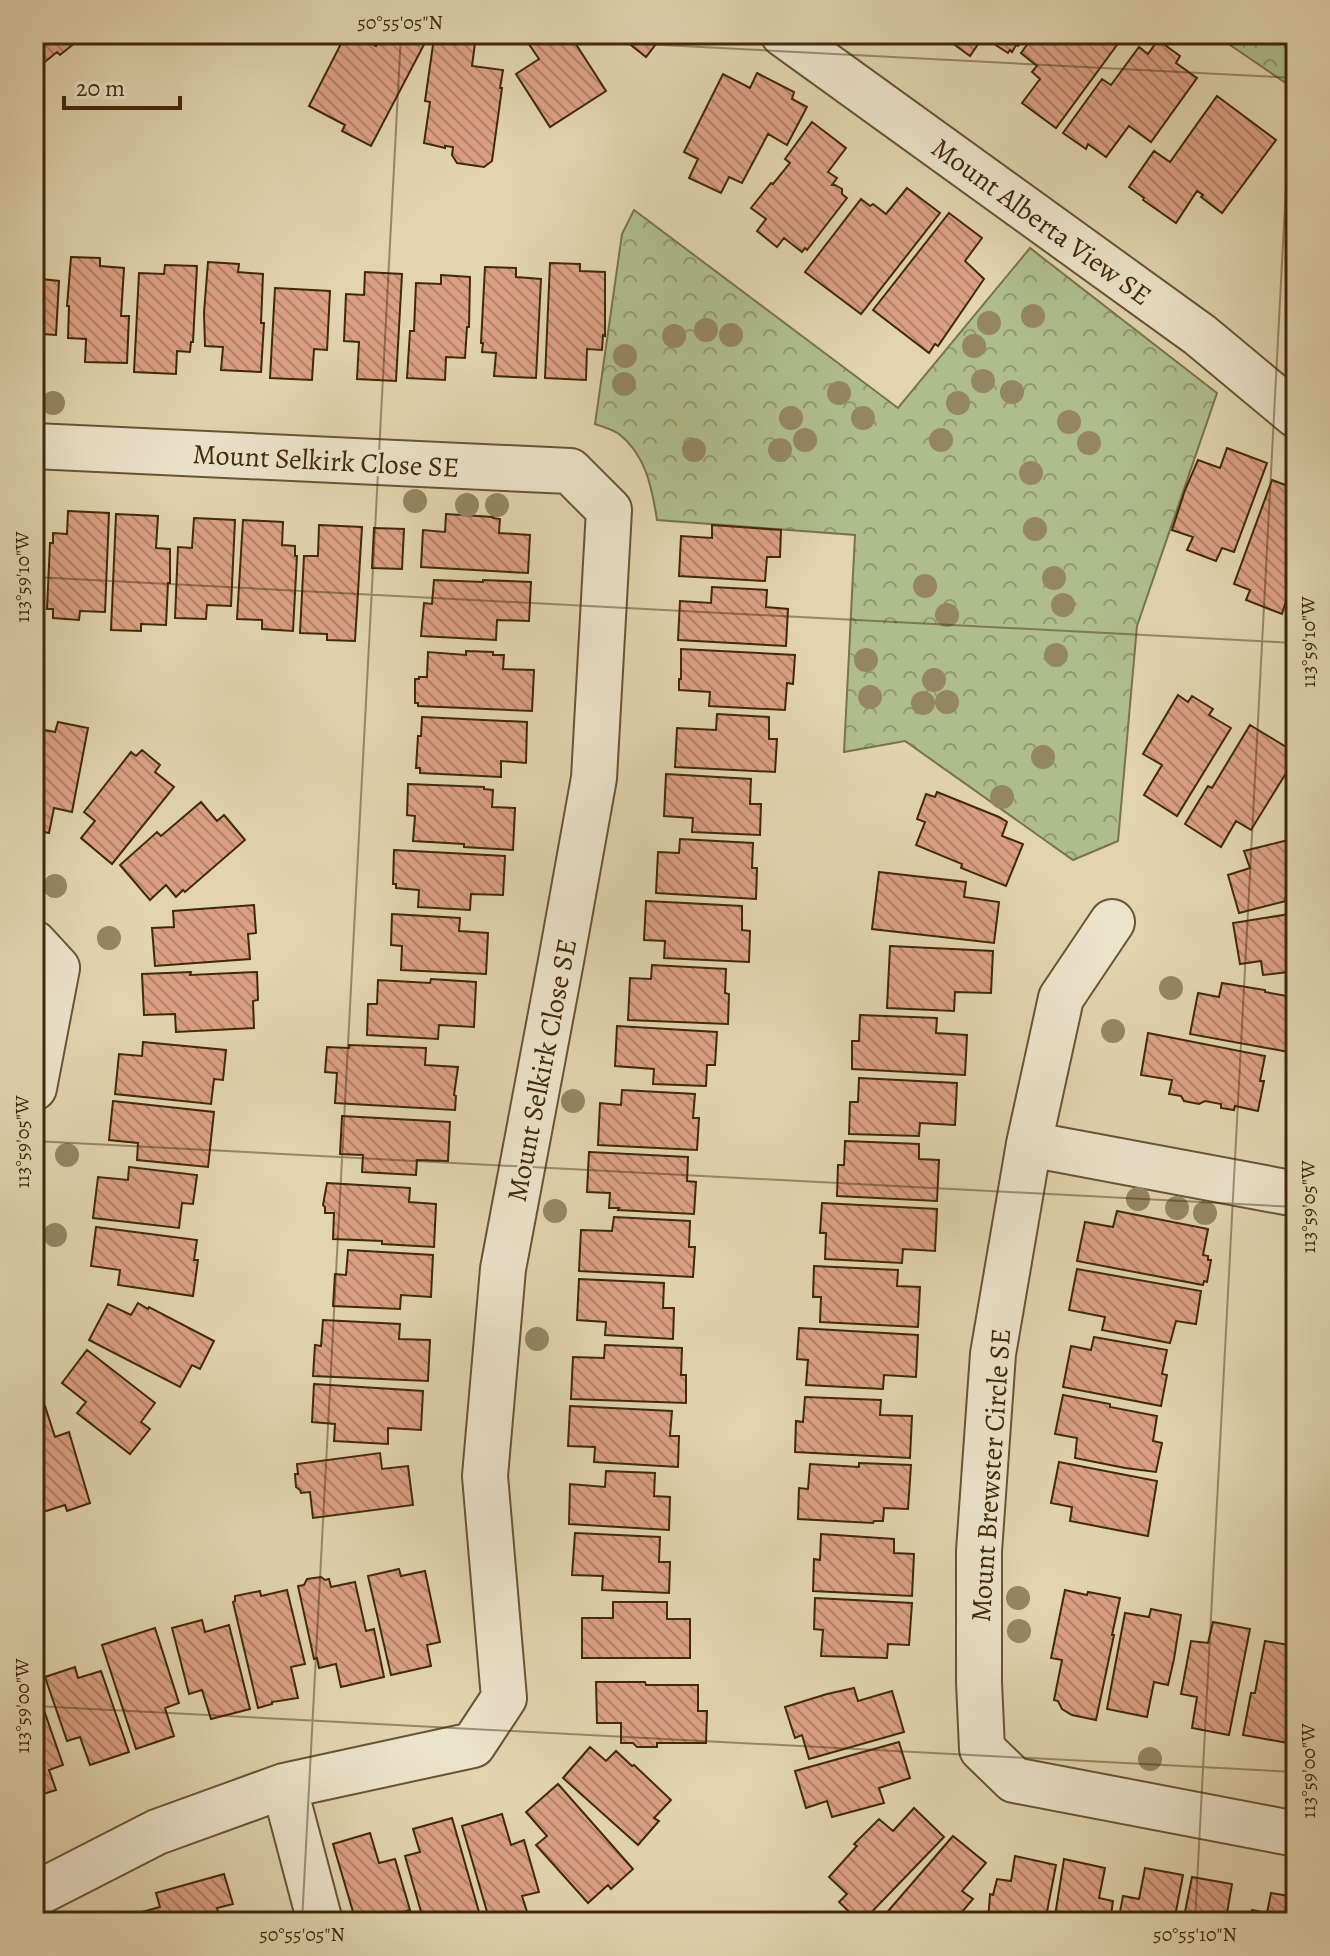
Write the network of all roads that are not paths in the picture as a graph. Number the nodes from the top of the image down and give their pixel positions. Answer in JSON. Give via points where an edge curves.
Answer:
{"nodes":[{"id":1,"x":783,"y":34,"type":"edge"},
{"id":2,"x":1296,"y":415,"type":"edge"},
{"id":3,"x":34,"y":446,"type":"edge"},
{"id":4,"x":1112,"y":922,"type":"dead end"},
{"id":5,"x":34,"y":943,"type":"edge"},
{"id":6,"x":34,"y":1088,"type":"edge"},
{"id":7,"x":1029,"y":1144,"type":"junction"},
{"id":8,"x":1296,"y":1194,"type":"edge"},
{"id":9,"x":284,"y":1786,"type":"junction"},
{"id":10,"x":1296,"y":1834,"type":"edge"},
{"id":11,"x":34,"y":1896,"type":"edge"},
{"id":12,"x":41,"y":1922,"type":"edge"},
{"id":13,"x":320,"y":1922,"type":"edge"}],
"edges":[{"from":1,"to":2,"type":"street","name":"Mount Alberta View SE","via":[[1200,335]]},
{"from":3,"to":9,"type":"street","name":"Mount Selkirk Close SE","via":[[570,471],[609,510],[594,778],[500,1301],[485,1476],[504,1698],[473,1745]]},
{"from":4,"to":7,"type":"street","name":"Mount Brewster Circle SE","via":[[1061,998]]},
{"from":5,"to":6,"type":"street","via":[[57,968]]},
{"from":7,"to":8,"type":"street"},
{"from":7,"to":10,"type":"street","name":"Mount Brewster Circle SE","via":[[993,1354],[979,1551],[982,1749],[1014,1780]]},
{"from":9,"to":11,"type":"street","name":"Mount Selkirk Close SE","via":[[157,1832]]},
{"from":9,"to":13,"type":"street"},
{"from":11,"to":12,"type":"street","name":"Mount Selkirk Close SE"}]}
